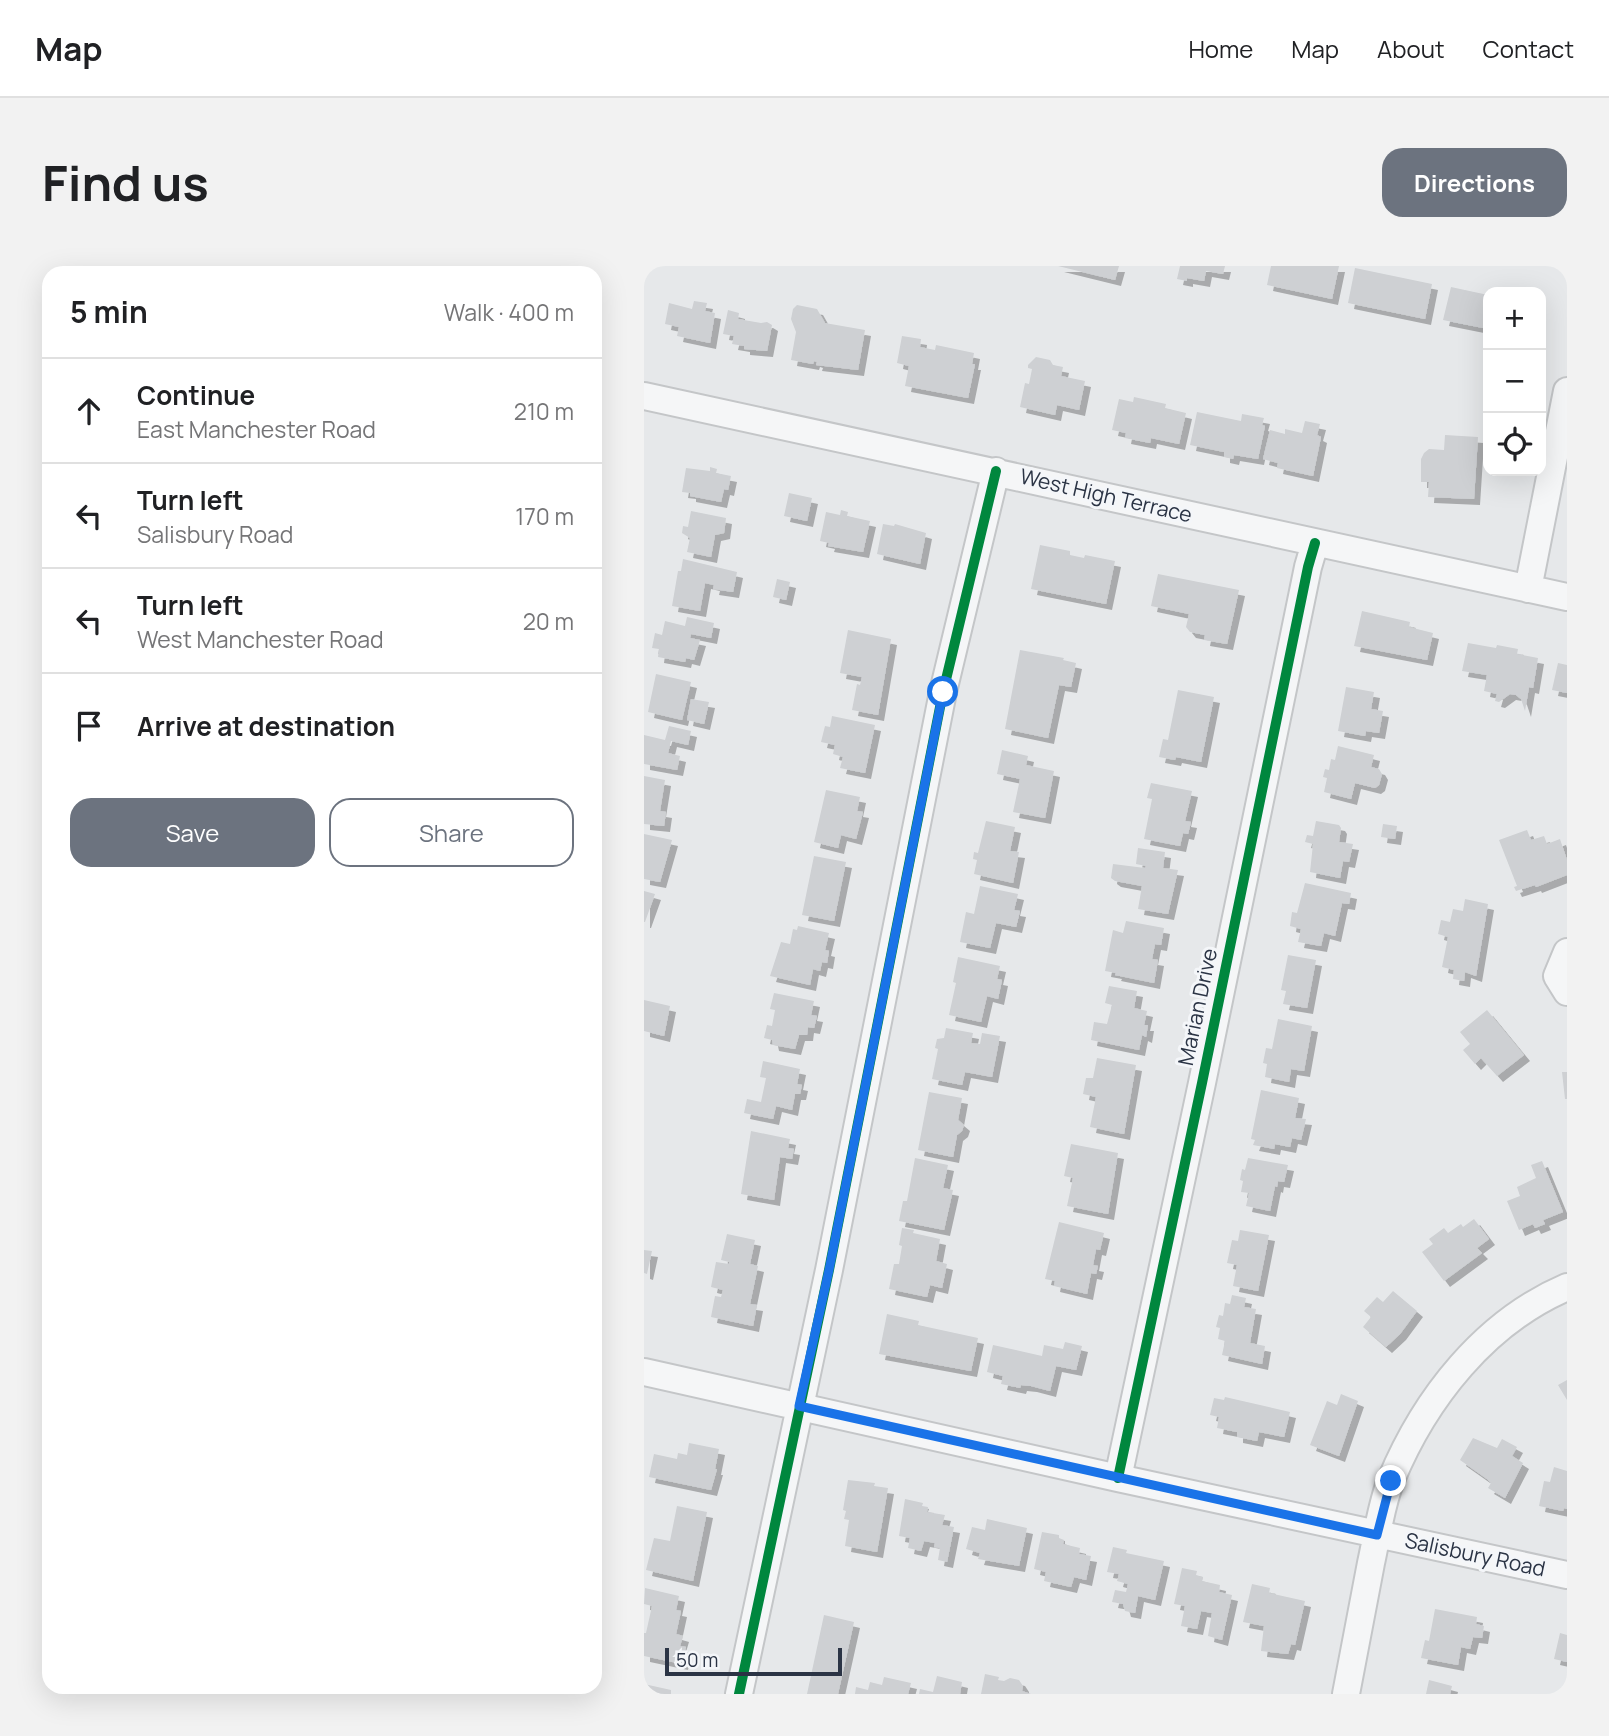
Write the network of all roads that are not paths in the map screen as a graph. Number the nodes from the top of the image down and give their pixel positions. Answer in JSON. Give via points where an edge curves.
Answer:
{"nodes":[{"id":1,"x":1567,"y":391,"type":"edge"},
{"id":2,"x":644,"y":396,"type":"edge"},
{"id":3,"x":996,"y":471,"type":"junction"},
{"id":4,"x":1315,"y":542,"type":"junction"},
{"id":5,"x":1528,"y":589,"type":"junction"},
{"id":6,"x":1567,"y":597,"type":"edge"},
{"id":7,"x":1567,"y":952,"type":"edge"},
{"id":8,"x":1567,"y":992,"type":"edge"},
{"id":9,"x":1567,"y":1287,"type":"edge"},
{"id":10,"x":644,"y":1372,"type":"edge"},
{"id":11,"x":799,"y":1406,"type":"junction"},
{"id":12,"x":1118,"y":1478,"type":"junction"},
{"id":13,"x":1377,"y":1535,"type":"junction"},
{"id":14,"x":1567,"y":1574,"type":"edge"},
{"id":15,"x":739,"y":1694,"type":"edge"},
{"id":16,"x":1346,"y":1694,"type":"edge"}],
"edges":[{"from":1,"to":5,"type":"street"},
{"from":2,"to":3,"type":"street","name":"West High Terrace"},
{"from":3,"to":4,"type":"street","name":"West High Terrace"},
{"from":3,"to":11,"type":"street","via":[[943,692]]},
{"from":4,"to":5,"type":"street","name":"West High Terrace"},
{"from":4,"to":12,"type":"street","name":"Marian Drive"},
{"from":5,"to":6,"type":"street","name":"West High Terrace"},
{"from":7,"to":8,"type":"street","via":[[1557,976]]},
{"from":9,"to":13,"type":"street","via":[[1495,1331],[1465,1360],[1420,1421],[1391,1481]]},
{"from":10,"to":11,"type":"street","name":"Salisbury Road"},
{"from":11,"to":12,"type":"street","name":"Salisbury Road"},
{"from":11,"to":15,"type":"street"},
{"from":12,"to":13,"type":"street","name":"Salisbury Road"},
{"from":13,"to":14,"type":"street","name":"Salisbury Road"},
{"from":13,"to":16,"type":"street"}]}
